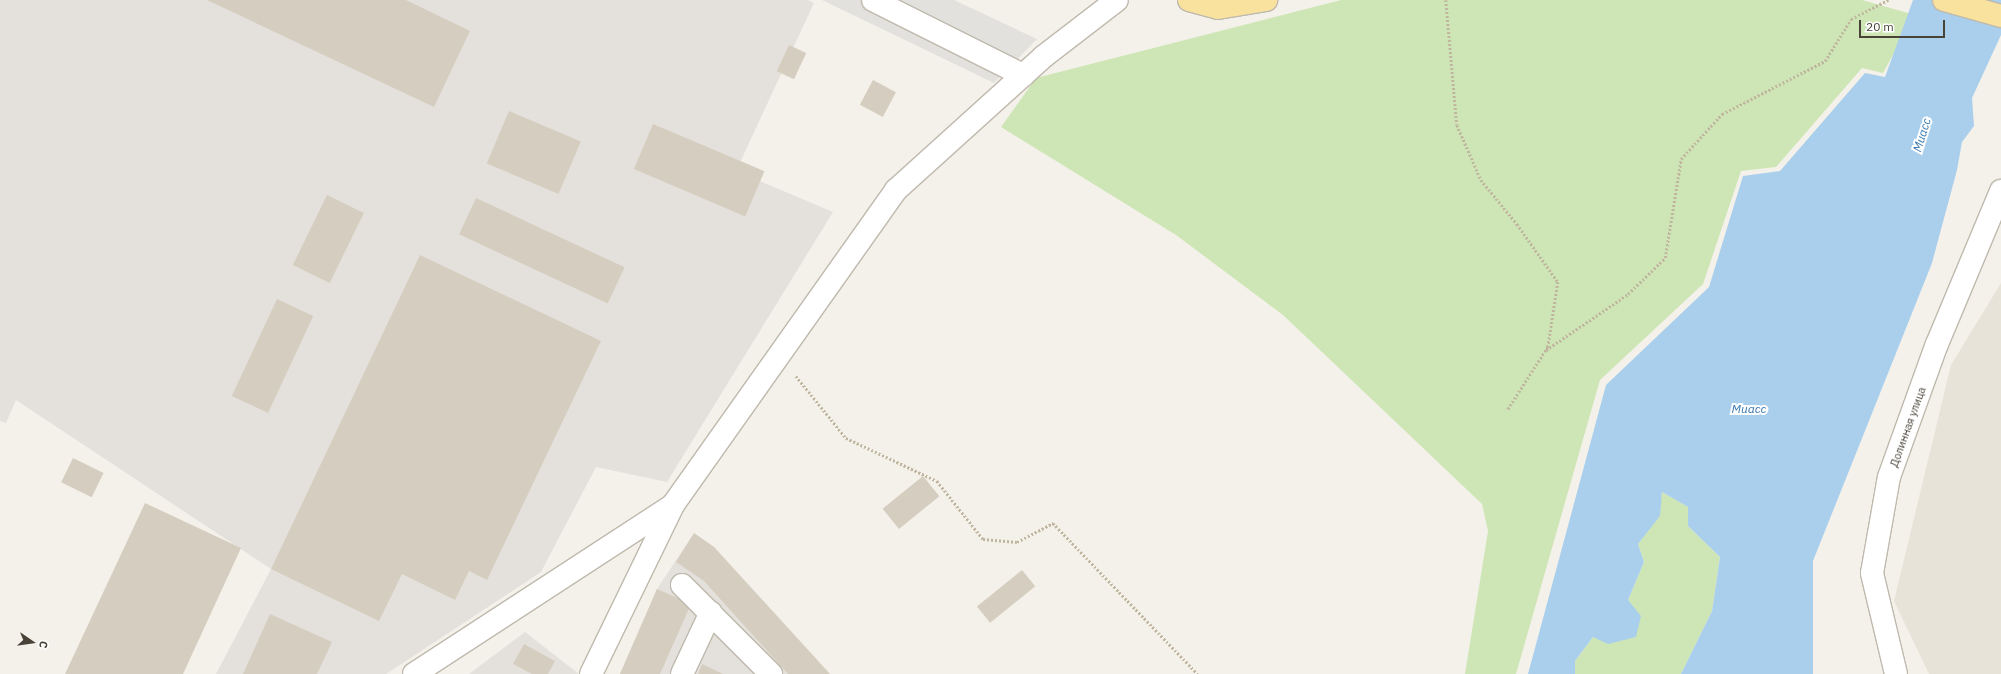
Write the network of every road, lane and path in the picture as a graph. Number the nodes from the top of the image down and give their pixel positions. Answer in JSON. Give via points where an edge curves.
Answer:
{"nodes":[{"id":1,"x":873,"y":0,"type":"edge"},
{"id":2,"x":1118,"y":0,"type":"edge"},
{"id":3,"x":1190,"y":0,"type":"edge"},
{"id":4,"x":1266,"y":0,"type":"edge"},
{"id":5,"x":1446,"y":0,"type":"edge"},
{"id":6,"x":1888,"y":0,"type":"edge"},
{"id":7,"x":1944,"y":0,"type":"edge"},
{"id":8,"x":2001,"y":16,"type":"edge"},
{"id":9,"x":1023,"y":75,"type":"junction"},
{"id":10,"x":2001,"y":190,"type":"edge"},
{"id":11,"x":1546,"y":350,"type":"junction"},
{"id":12,"x":779,"y":354,"type":"junction"},
{"id":13,"x":1507,"y":411,"type":"dead end"},
{"id":14,"x":673,"y":505,"type":"junction"},
{"id":15,"x":682,"y":585,"type":"dead end"},
{"id":16,"x":711,"y":612,"type":"junction"},
{"id":17,"x":414,"y":674,"type":"edge"},
{"id":18,"x":591,"y":674,"type":"edge"},
{"id":19,"x":682,"y":674,"type":"edge"},
{"id":20,"x":771,"y":674,"type":"edge"},
{"id":21,"x":1198,"y":674,"type":"edge"},
{"id":22,"x":1896,"y":674,"type":"edge"}],
"edges":[{"from":1,"to":9,"type":"street"},
{"from":2,"to":9,"type":"street"},
{"from":3,"to":4,"type":"main road","via":[[1218,8]]},
{"from":5,"to":11,"type":"path","via":[[1457,125],[1481,180],[1517,224],[1558,282]]},
{"from":6,"to":11,"type":"path","via":[[1851,19],[1825,61],[1785,84],[1722,114],[1681,159],[1665,258],[1628,294]]},
{"from":7,"to":8,"type":"main road"},
{"from":9,"to":12,"type":"street","via":[[896,190]]},
{"from":10,"to":22,"type":"street","name":"Долинная улица","via":[[1937,344],[1890,477],[1872,573]]},
{"from":11,"to":13,"type":"path"},
{"from":12,"to":14,"type":"street"},
{"from":12,"to":21,"type":"path","via":[[846,438],[937,481],[983,539],[1017,542],[1053,523]]},
{"from":14,"to":17,"type":"street"},
{"from":14,"to":18,"type":"street"},
{"from":15,"to":16,"type":"street"},
{"from":16,"to":19,"type":"street"},
{"from":16,"to":20,"type":"street"}]}
